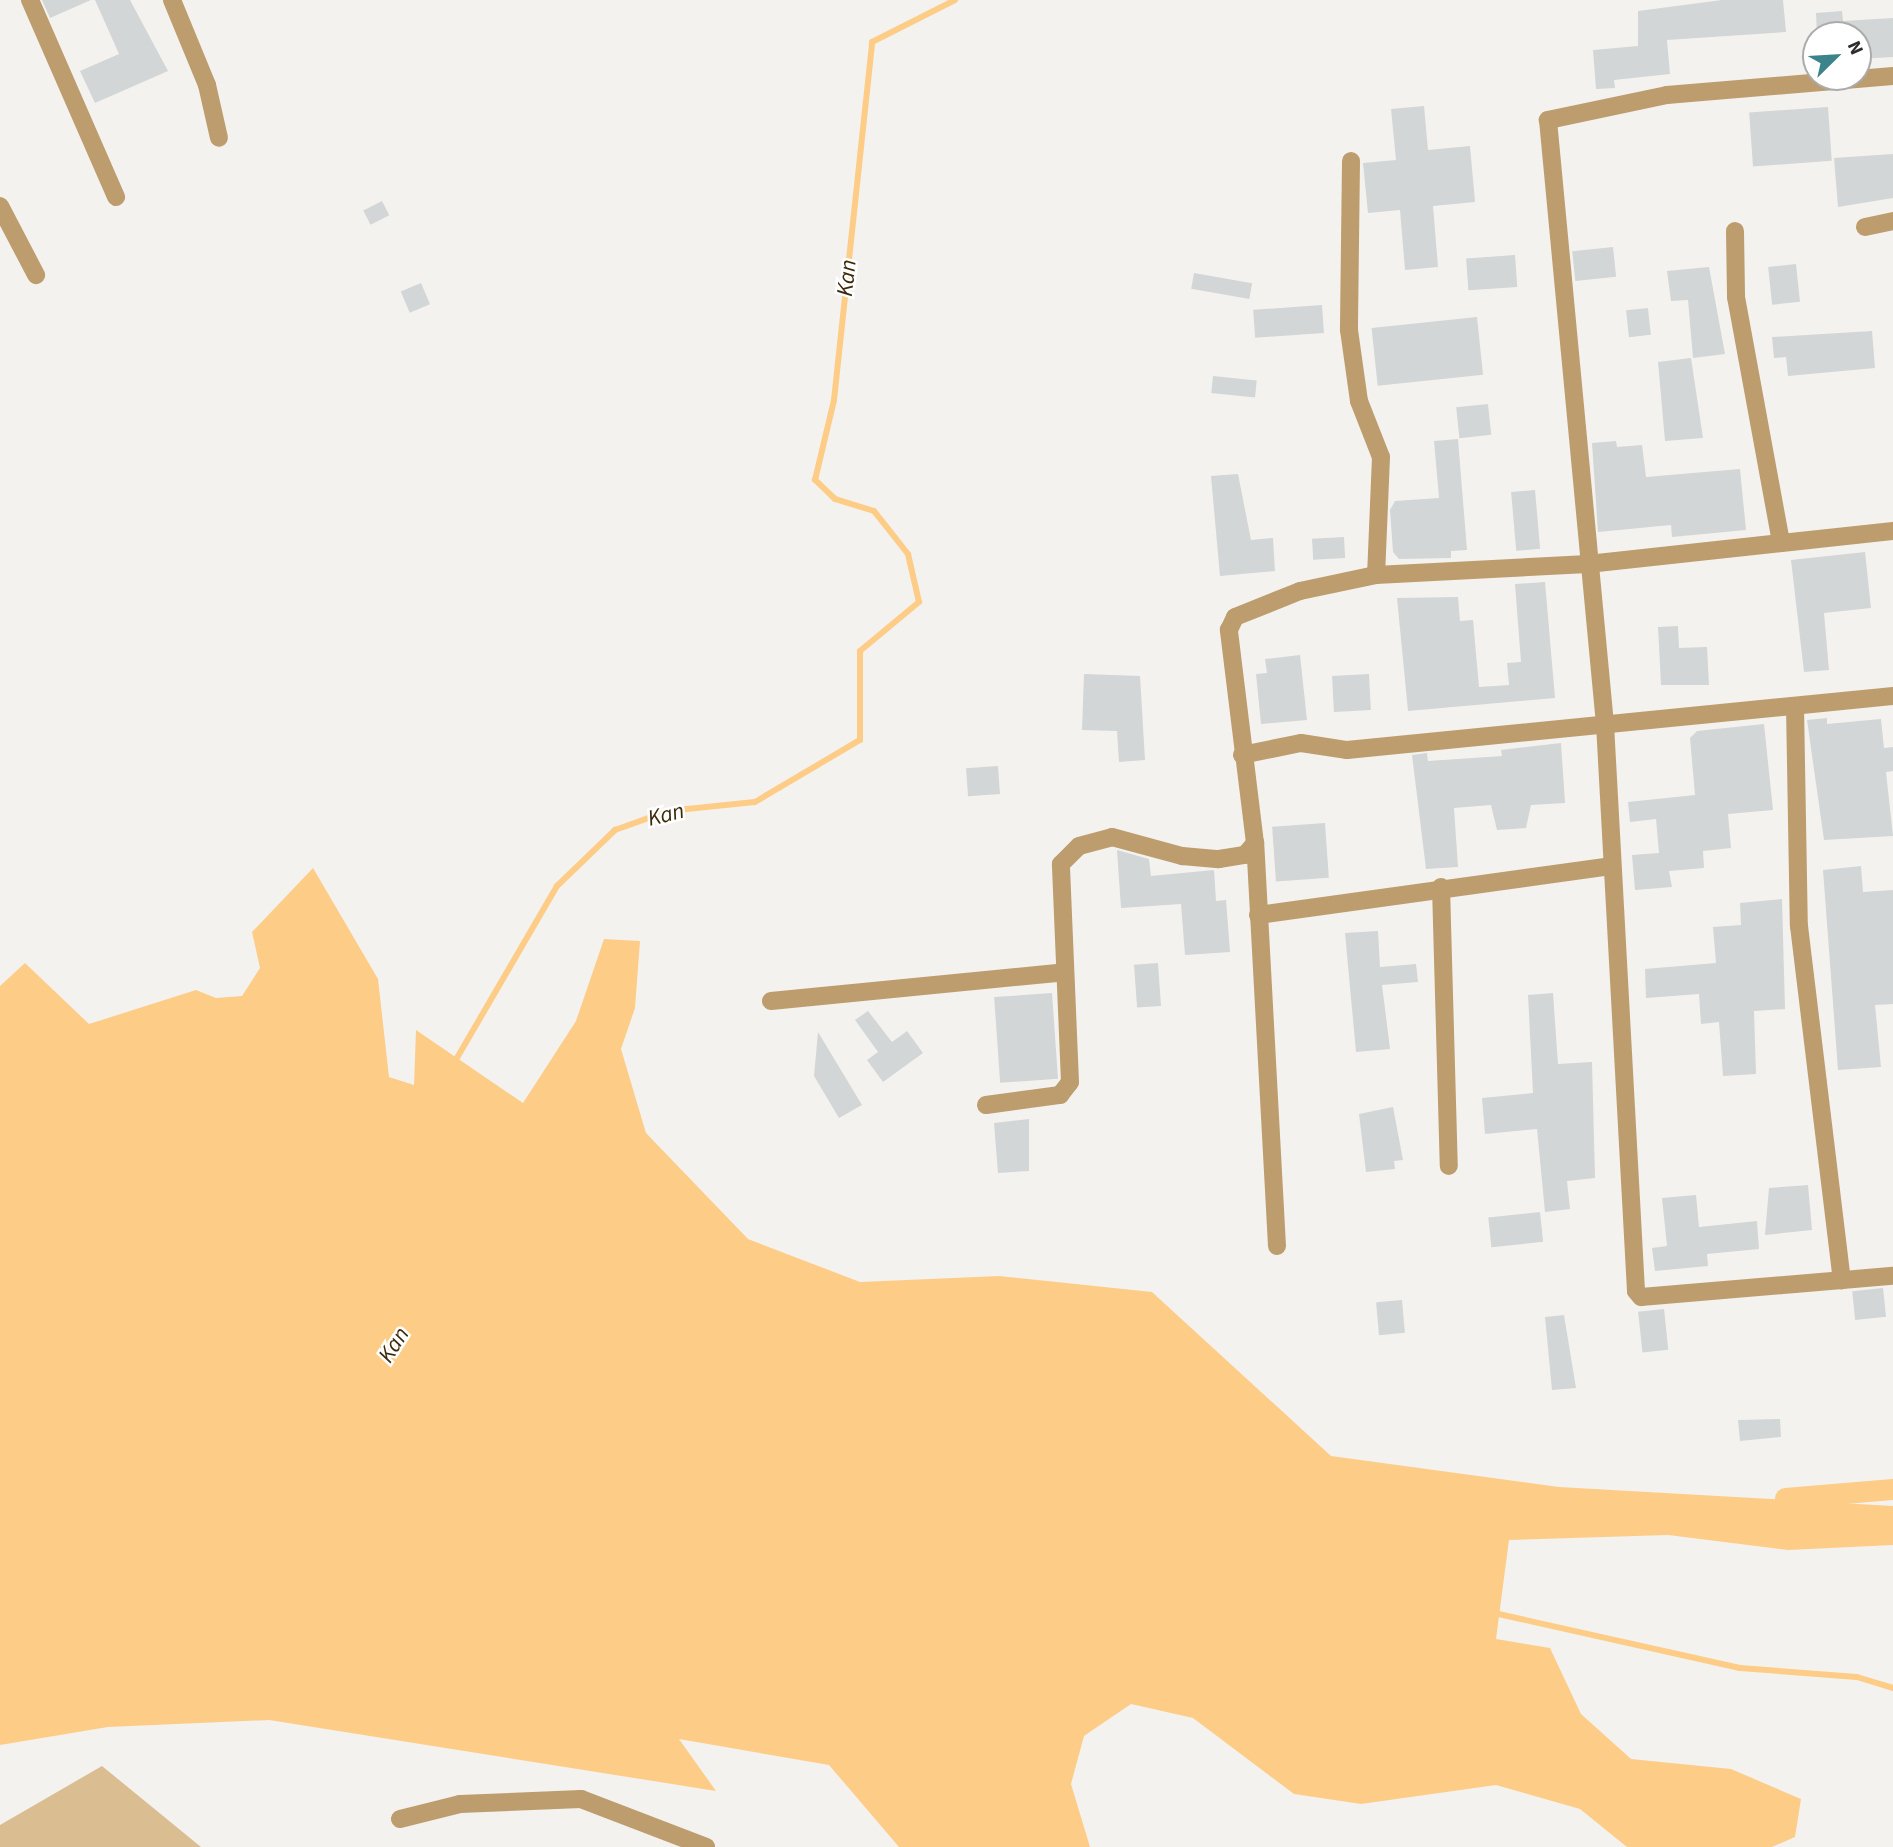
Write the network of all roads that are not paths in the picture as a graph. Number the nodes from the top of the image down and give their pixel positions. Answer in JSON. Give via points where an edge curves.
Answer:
{"nodes":[{"id":1,"x":30,"y":0,"type":"edge"},
{"id":2,"x":172,"y":0,"type":"edge"},
{"id":3,"x":1893,"y":76,"type":"edge"},
{"id":4,"x":219,"y":138,"type":"dead end"},
{"id":5,"x":1350,"y":161,"type":"dead end"},
{"id":6,"x":116,"y":197,"type":"dead end"},
{"id":7,"x":0,"y":206,"type":"edge"},
{"id":8,"x":1893,"y":221,"type":"edge"},
{"id":9,"x":1865,"y":227,"type":"dead end"},
{"id":10,"x":1735,"y":231,"type":"dead end"},
{"id":11,"x":36,"y":275,"type":"dead end"},
{"id":12,"x":1893,"y":531,"type":"edge"},
{"id":13,"x":1781,"y":543,"type":"junction"},
{"id":14,"x":1588,"y":564,"type":"junction"},
{"id":15,"x":1376,"y":575,"type":"junction"},
{"id":16,"x":1893,"y":696,"type":"edge"},
{"id":17,"x":1796,"y":706,"type":"junction"},
{"id":18,"x":1605,"y":724,"type":"junction"},
{"id":19,"x":1242,"y":755,"type":"junction"},
{"id":20,"x":1255,"y":843,"type":"junction"},
{"id":21,"x":1611,"y":866,"type":"junction"},
{"id":22,"x":1441,"y":887,"type":"junction"},
{"id":23,"x":1258,"y":915,"type":"junction"},
{"id":24,"x":1065,"y":972,"type":"junction"},
{"id":25,"x":771,"y":1001,"type":"dead end"},
{"id":26,"x":986,"y":1105,"type":"dead end"},
{"id":27,"x":1449,"y":1166,"type":"dead end"},
{"id":28,"x":1277,"y":1246,"type":"dead end"},
{"id":29,"x":1893,"y":1276,"type":"edge"},
{"id":30,"x":1842,"y":1280,"type":"junction"},
{"id":31,"x":400,"y":1819,"type":"dead end"},
{"id":32,"x":706,"y":1847,"type":"edge"}],
"edges":[{"from":1,"to":6,"type":"street"},
{"from":2,"to":4,"type":"street","via":[[208,85]]},
{"from":3,"to":14,"type":"street","via":[[1667,95],[1548,120]]},
{"from":5,"to":15,"type":"street","via":[[1349,330],[1359,401],[1381,457]]},
{"from":7,"to":11,"type":"street"},
{"from":8,"to":9,"type":"street"},
{"from":10,"to":13,"type":"street","via":[[1736,297]]},
{"from":12,"to":13,"type":"street"},
{"from":13,"to":14,"type":"street"},
{"from":14,"to":15,"type":"street"},
{"from":14,"to":18,"type":"street"},
{"from":15,"to":19,"type":"street","via":[[1300,591],[1236,617],[1229,630]]},
{"from":16,"to":17,"type":"street"},
{"from":17,"to":18,"type":"street"},
{"from":17,"to":30,"type":"street","via":[[1799,926]]},
{"from":18,"to":19,"type":"street","via":[[1347,750],[1301,743]]},
{"from":18,"to":21,"type":"street"},
{"from":19,"to":20,"type":"street"},
{"from":20,"to":23,"type":"street"},
{"from":20,"to":24,"type":"street","via":[[1245,855],[1219,859],[1182,856],[1112,837],[1079,846],[1061,864]]},
{"from":21,"to":22,"type":"street"},
{"from":21,"to":30,"type":"street","via":[[1636,1291],[1641,1297]]},
{"from":22,"to":23,"type":"street"},
{"from":22,"to":27,"type":"street"},
{"from":23,"to":28,"type":"street"},
{"from":24,"to":25,"type":"street"},
{"from":24,"to":26,"type":"street","via":[[1070,1082],[1060,1096]]},
{"from":29,"to":30,"type":"street"},
{"from":31,"to":32,"type":"street","via":[[460,1804],[581,1800]]}]}
